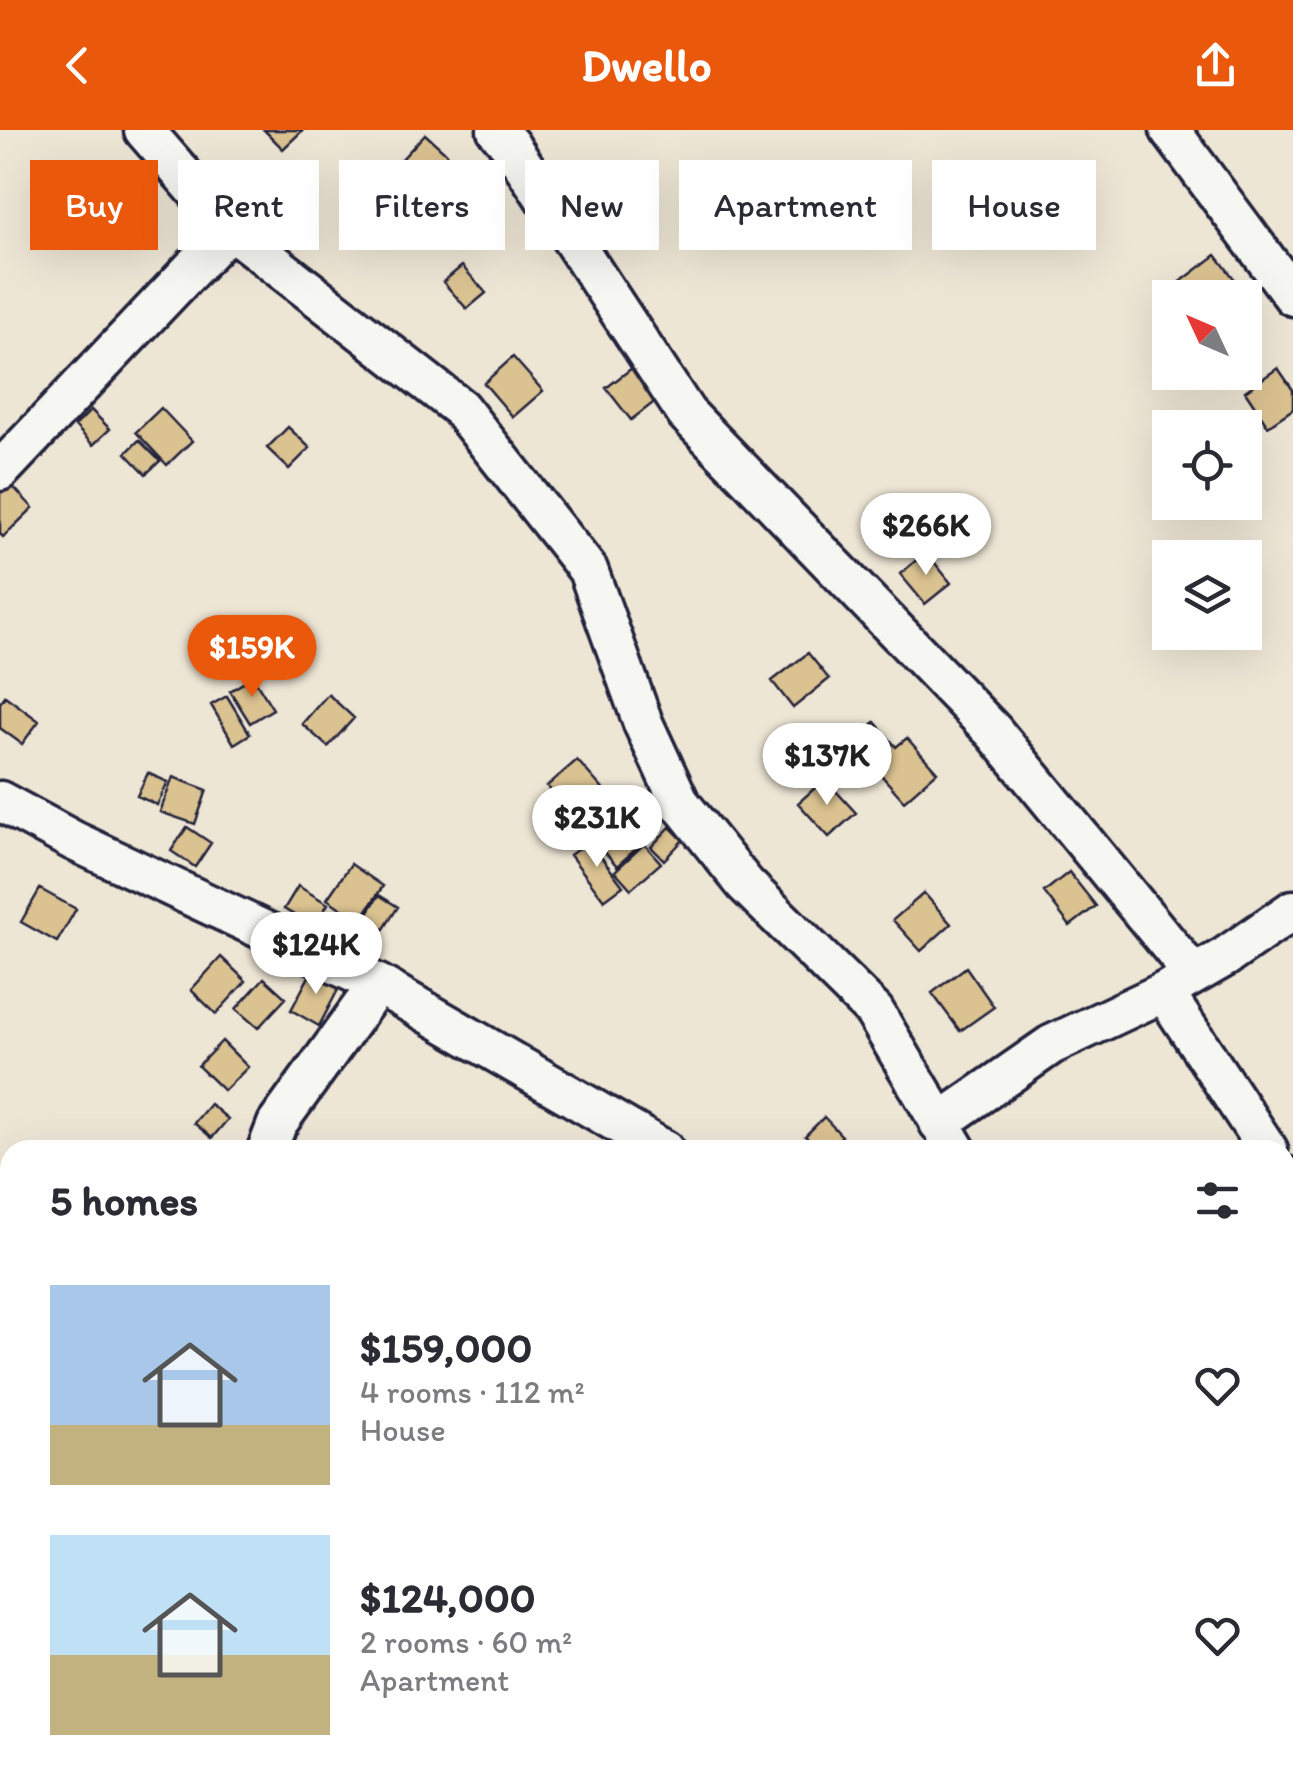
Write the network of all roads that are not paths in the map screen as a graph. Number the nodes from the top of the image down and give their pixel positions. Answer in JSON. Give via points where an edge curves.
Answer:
{"nodes":[{"id":1,"x":144,"y":130,"type":"edge"},
{"id":2,"x":497,"y":130,"type":"edge"},
{"id":3,"x":1170,"y":130,"type":"edge"},
{"id":4,"x":178,"y":169,"type":"edge"},
{"id":5,"x":209,"y":250,"type":"edge"},
{"id":6,"x":258,"y":250,"type":"edge"},
{"id":7,"x":1293,"y":296,"type":"edge"},
{"id":8,"x":0,"y":471,"type":"edge"},
{"id":9,"x":0,"y":801,"type":"edge"},
{"id":10,"x":1293,"y":910,"type":"edge"},
{"id":11,"x":1178,"y":983,"type":"junction"},
{"id":12,"x":378,"y":984,"type":"junction"},
{"id":13,"x":948,"y":1136,"type":"edge"},
{"id":14,"x":272,"y":1140,"type":"edge"},
{"id":15,"x":647,"y":1140,"type":"edge"},
{"id":16,"x":1263,"y":1140,"type":"edge"}],
"edges":[{"from":1,"to":4,"type":"street"},
{"from":2,"to":11,"type":"street","via":[[686,413],[994,732]]},
{"from":3,"to":7,"type":"street"},
{"from":5,"to":8,"type":"street"},
{"from":6,"to":13,"type":"street","via":[[460,408],[588,570],[643,724],[680,803],[745,884],[874,1011]]},
{"from":9,"to":12,"type":"street"},
{"from":10,"to":11,"type":"street"},
{"from":11,"to":13,"type":"street","via":[[1052,1046]]},
{"from":11,"to":16,"type":"street"},
{"from":12,"to":14,"type":"street"},
{"from":12,"to":15,"type":"street"}]}
